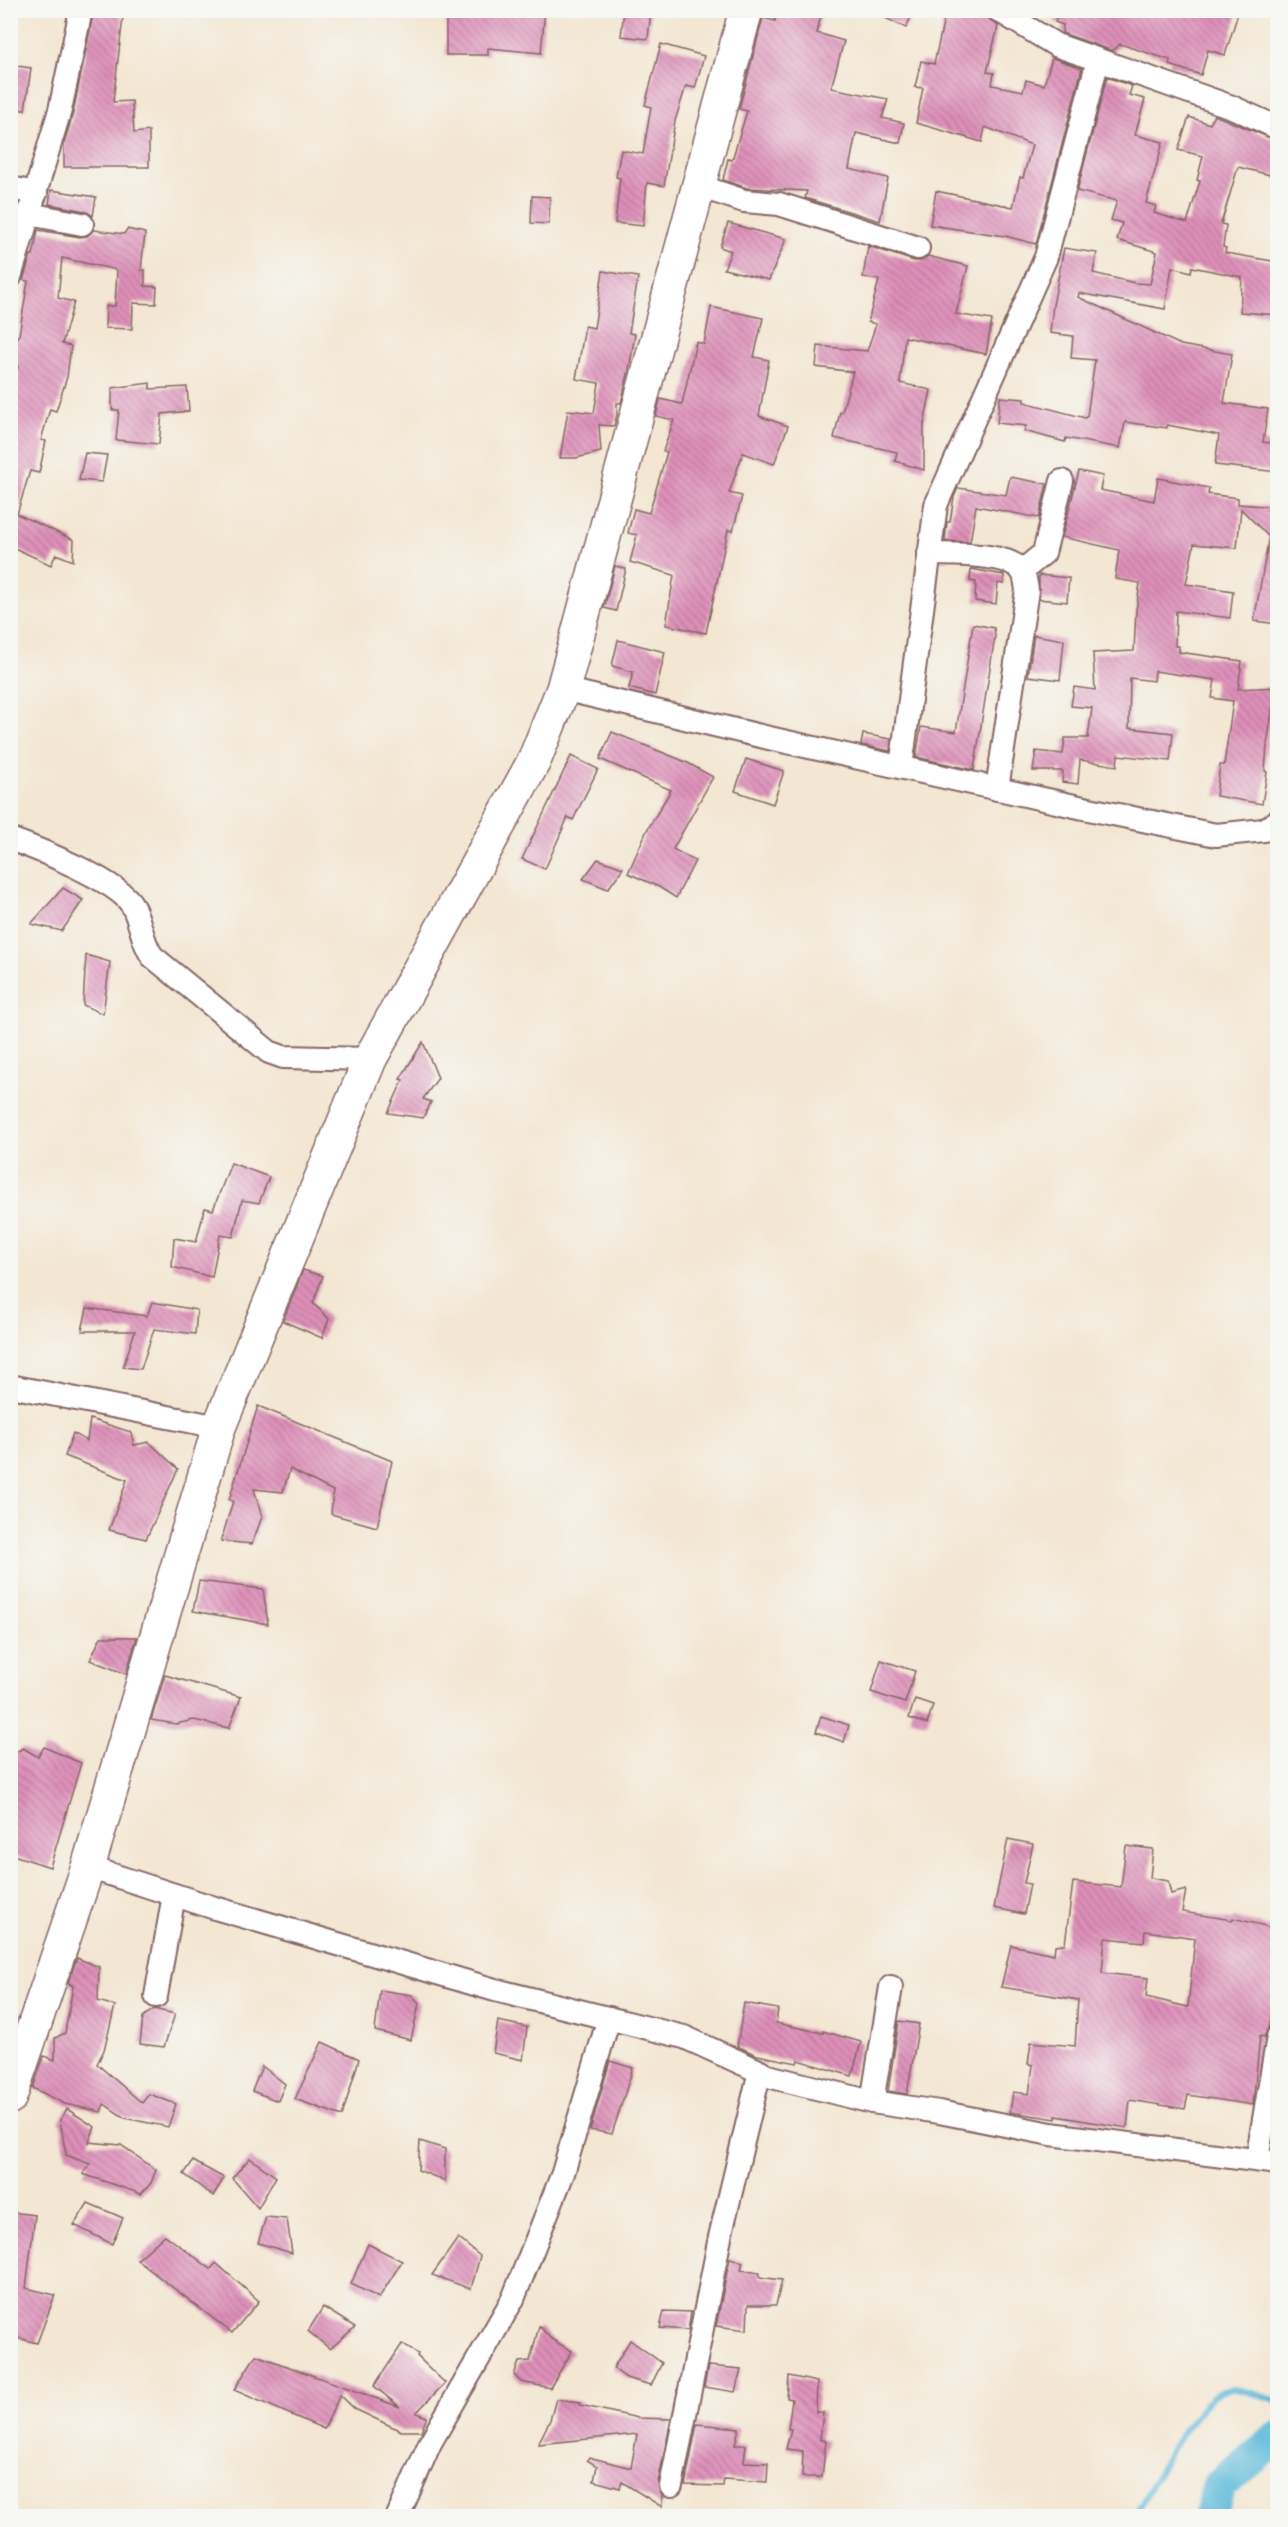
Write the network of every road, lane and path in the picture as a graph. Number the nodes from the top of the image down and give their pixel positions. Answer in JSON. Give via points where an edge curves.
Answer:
{"nodes":[{"id":1,"x":81,"y":10,"type":"edge"},
{"id":2,"x":747,"y":10,"type":"edge"},
{"id":3,"x":998,"y":10,"type":"edge"},
{"id":4,"x":1098,"y":60,"type":"junction"},
{"id":5,"x":1278,"y":128,"type":"edge"},
{"id":6,"x":699,"y":186,"type":"junction"},
{"id":7,"x":10,"y":188,"type":"edge"},
{"id":8,"x":33,"y":204,"type":"junction"},
{"id":9,"x":82,"y":224,"type":"dead end"},
{"id":10,"x":918,"y":248,"type":"dead end"},
{"id":11,"x":10,"y":277,"type":"edge"},
{"id":12,"x":1062,"y":481,"type":"dead end"},
{"id":13,"x":928,"y":554,"type":"junction"},
{"id":14,"x":1022,"y":571,"type":"junction"},
{"id":15,"x":563,"y":689,"type":"junction"},
{"id":16,"x":901,"y":768,"type":"junction"},
{"id":17,"x":997,"y":789,"type":"junction"},
{"id":18,"x":1278,"y":821,"type":"edge"},
{"id":19,"x":10,"y":839,"type":"edge"},
{"id":20,"x":370,"y":1059,"type":"junction"},
{"id":21,"x":10,"y":1386,"type":"edge"},
{"id":22,"x":219,"y":1427,"type":"junction"},
{"id":23,"x":88,"y":1867,"type":"junction"},
{"id":24,"x":174,"y":1895,"type":"junction"},
{"id":25,"x":891,"y":1987,"type":"dead end"},
{"id":26,"x":156,"y":1996,"type":"dead end"},
{"id":27,"x":609,"y":2018,"type":"junction"},
{"id":28,"x":1278,"y":2037,"type":"edge"},
{"id":29,"x":760,"y":2071,"type":"junction"},
{"id":30,"x":10,"y":2097,"type":"edge"},
{"id":31,"x":872,"y":2102,"type":"junction"},
{"id":32,"x":1267,"y":2161,"type":"edge"},
{"id":33,"x":671,"y":2486,"type":"dead end"},
{"id":34,"x":398,"y":2517,"type":"edge"}],
"edges":[{"from":1,"to":8,"type":"street","via":[[60,110]]},
{"from":2,"to":6,"type":"main road"},
{"from":3,"to":4,"type":"street","via":[[1056,45]]},
{"from":4,"to":5,"type":"street","via":[[1232,107]]},
{"from":4,"to":13,"type":"street","via":[[1046,257],[936,505]]},
{"from":6,"to":10,"type":"street","via":[[744,201],[778,204]]},
{"from":6,"to":15,"type":"main road"},
{"from":7,"to":8,"type":"street"},
{"from":8,"to":9,"type":"street"},
{"from":8,"to":11,"type":"street"},
{"from":12,"to":14,"type":"street","via":[[1044,553]]},
{"from":13,"to":14,"type":"street","via":[[999,558]]},
{"from":13,"to":16,"type":"street"},
{"from":14,"to":17,"type":"street","via":[[1027,590]]},
{"from":15,"to":16,"type":"street"},
{"from":15,"to":20,"type":"main road","via":[[534,761]]},
{"from":16,"to":17,"type":"street"},
{"from":17,"to":18,"type":"street","via":[[1216,836],[1264,830]]},
{"from":19,"to":20,"type":"street","via":[[57,856],[124,894],[133,906],[144,945],[152,956],[269,1052],[283,1057]]},
{"from":20,"to":22,"type":"main road"},
{"from":21,"to":22,"type":"street"},
{"from":22,"to":23,"type":"main road"},
{"from":23,"to":24,"type":"street"},
{"from":23,"to":30,"type":"main road"},
{"from":24,"to":26,"type":"street"},
{"from":24,"to":27,"type":"street","via":[[484,1986]]},
{"from":25,"to":31,"type":"street"},
{"from":27,"to":29,"type":"street","via":[[684,2037]]},
{"from":27,"to":34,"type":"street","via":[[563,2173],[513,2299],[430,2443]]},
{"from":28,"to":32,"type":"street"},
{"from":29,"to":31,"type":"street"},
{"from":29,"to":33,"type":"street","via":[[720,2237]]},
{"from":31,"to":32,"type":"street","via":[[1051,2134]]}]}
